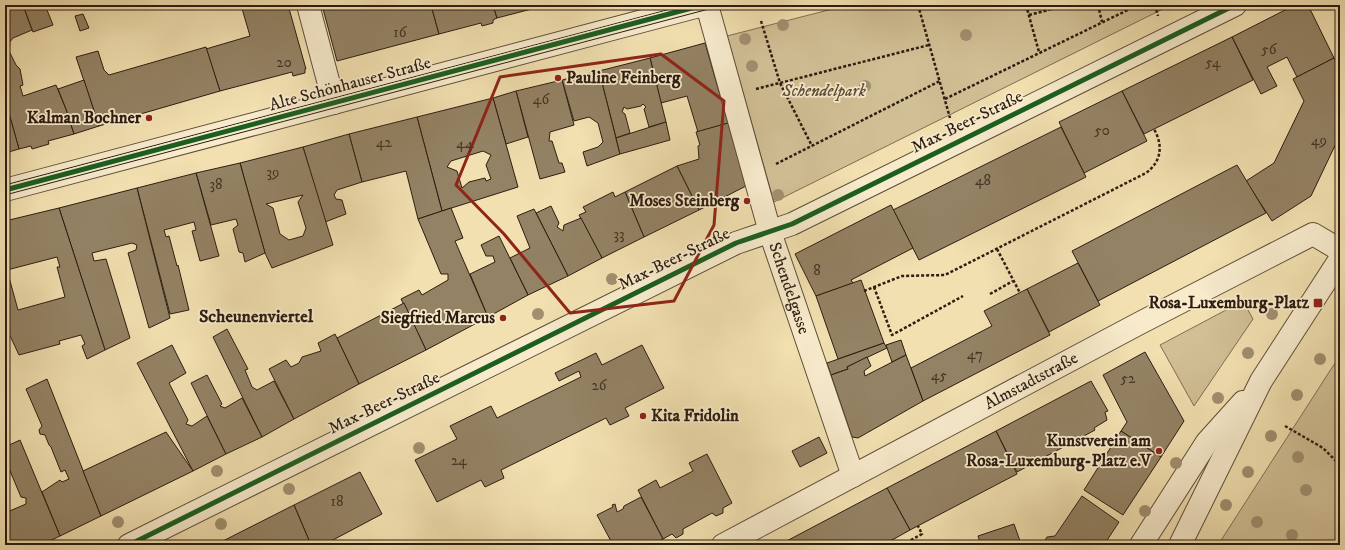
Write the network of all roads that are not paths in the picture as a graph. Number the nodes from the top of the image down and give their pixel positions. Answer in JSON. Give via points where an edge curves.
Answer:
{"nodes":[{"id":1,"x":308,"y":5,"type":"edge"},
{"id":2,"x":703,"y":5,"type":"edge"},
{"id":3,"x":707,"y":5,"type":"edge"},
{"id":4,"x":1235,"y":5,"type":"edge"},
{"id":5,"x":651,"y":12,"type":"edge"},
{"id":6,"x":334,"y":103,"type":"junction"},
{"id":7,"x":5,"y":190,"type":"edge"},
{"id":8,"x":770,"y":232,"type":"junction"},
{"id":9,"x":1340,"y":250,"type":"edge"},
{"id":10,"x":1340,"y":260,"type":"edge"},
{"id":11,"x":1261,"y":381,"type":"junction"},
{"id":12,"x":853,"y":476,"type":"junction"},
{"id":13,"x":730,"y":543,"type":"edge"},
{"id":14,"x":129,"y":545,"type":"edge"},
{"id":15,"x":1141,"y":545,"type":"edge"},
{"id":16,"x":1180,"y":545,"type":"edge"}],
"edges":[{"from":1,"to":6,"type":"street"},
{"from":2,"to":5,"type":"street","name":"Alte Schönhauser Straße"},
{"from":3,"to":8,"type":"street","name":"Schendelgasse"},
{"from":4,"to":8,"type":"street","name":"Max-Beer-Straße","via":[[792,224]]},
{"from":5,"to":6,"type":"street","name":"Alte Schönhauser Straße"},
{"from":6,"to":7,"type":"street","name":"Alte Schönhauser Straße"},
{"from":8,"to":12,"type":"street","name":"Schendelgasse"},
{"from":8,"to":14,"type":"street","name":"Max-Beer-Straße","via":[[736,243]]},
{"from":9,"to":12,"type":"street","name":"Almstadtstraße","via":[[1313,234],[1133,326]]},
{"from":10,"to":11,"type":"street"},
{"from":11,"to":15,"type":"street","via":[[1207,442]]},
{"from":11,"to":16,"type":"street"},
{"from":12,"to":13,"type":"street","name":"Almstadtstraße"}]}
